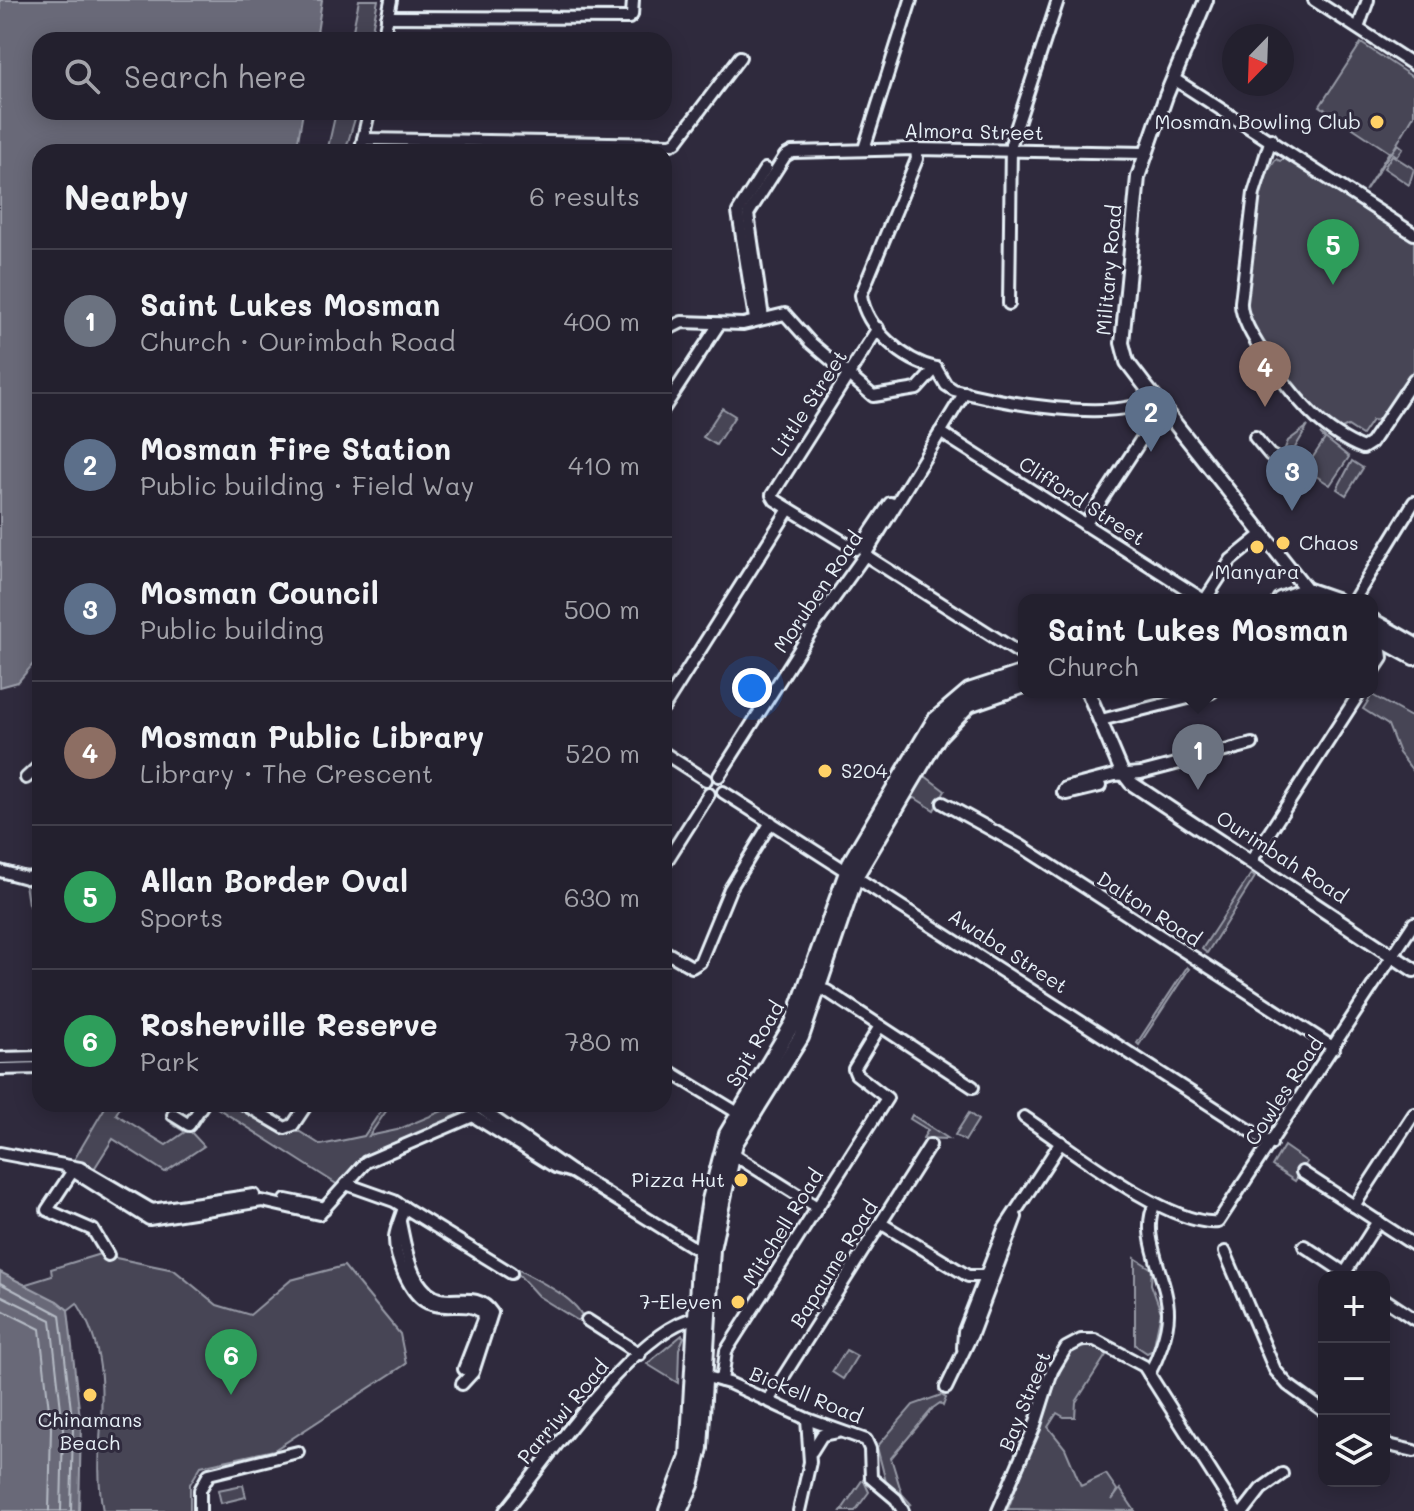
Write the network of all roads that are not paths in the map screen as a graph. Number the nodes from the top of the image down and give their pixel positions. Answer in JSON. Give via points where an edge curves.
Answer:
{"nodes":[{"id":1,"x":391,"y":0,"type":"edge"},
{"id":2,"x":633,"y":0,"type":"edge"},
{"id":3,"x":911,"y":0,"type":"edge"},
{"id":4,"x":1058,"y":0,"type":"edge"},
{"id":5,"x":1206,"y":0,"type":"edge"},
{"id":6,"x":1314,"y":0,"type":"edge"},
{"id":7,"x":1368,"y":0,"type":"edge"},
{"id":8,"x":387,"y":17,"type":"junction"},
{"id":9,"x":1358,"y":28,"type":"junction"},
{"id":10,"x":384,"y":32,"type":"edge"},
{"id":11,"x":740,"y":57,"type":"dead end"},
{"id":12,"x":1414,"y":65,"type":"edge"},
{"id":13,"x":1174,"y":79,"type":"junction"},
{"id":14,"x":367,"y":120,"type":"edge"},
{"id":15,"x":363,"y":139,"type":"junction"},
{"id":16,"x":1271,"y":139,"type":"junction"},
{"id":17,"x":362,"y":144,"type":"edge"},
{"id":18,"x":864,"y":149,"type":"junction"},
{"id":19,"x":916,"y":149,"type":"junction"},
{"id":20,"x":1011,"y":150,"type":"junction"},
{"id":21,"x":1145,"y":153,"type":"junction"},
{"id":22,"x":765,"y":169,"type":"dead end"},
{"id":23,"x":1414,"y":234,"type":"edge"},
{"id":24,"x":1009,"y":304,"type":"dead end"},
{"id":25,"x":759,"y":318,"type":"junction"},
{"id":26,"x":719,"y":324,"type":"junction"},
{"id":27,"x":672,"y":327,"type":"edge"},
{"id":28,"x":878,"y":328,"type":"junction"},
{"id":29,"x":936,"y":368,"type":"junction"},
{"id":30,"x":848,"y":375,"type":"junction"},
{"id":31,"x":1414,"y":381,"type":"edge"},
{"id":32,"x":965,"y":392,"type":"junction"},
{"id":33,"x":672,"y":396,"type":"edge"},
{"id":34,"x":1159,"y":403,"type":"junction"},
{"id":35,"x":940,"y":432,"type":"junction"},
{"id":36,"x":1255,"y":437,"type":"dead end"},
{"id":37,"x":918,"y":468,"type":"junction"},
{"id":38,"x":1298,"y":470,"type":"dead end"},
{"id":39,"x":1414,"y":502,"type":"edge"},
{"id":40,"x":789,"y":509,"type":"junction"},
{"id":41,"x":1085,"y":525,"type":"junction"},
{"id":42,"x":1263,"y":534,"type":"junction"},
{"id":43,"x":865,"y":555,"type":"junction"},
{"id":44,"x":1194,"y":594,"type":"edge"},
{"id":45,"x":1208,"y":594,"type":"edge"},
{"id":46,"x":1302,"y":594,"type":"edge"},
{"id":47,"x":1358,"y":594,"type":"edge"},
{"id":48,"x":1378,"y":626,"type":"edge"},
{"id":49,"x":1378,"y":637,"type":"edge"},
{"id":50,"x":1378,"y":645,"type":"edge"},
{"id":51,"x":1410,"y":651,"type":"edge"},
{"id":52,"x":1018,"y":652,"type":"edge"},
{"id":53,"x":1382,"y":658,"type":"junction"},
{"id":54,"x":1378,"y":664,"type":"edge"},
{"id":55,"x":1018,"y":675,"type":"edge"},
{"id":56,"x":1018,"y":687,"type":"edge"},
{"id":57,"x":672,"y":694,"type":"edge"},
{"id":58,"x":1091,"y":698,"type":"edge"},
{"id":59,"x":1188,"y":698,"type":"edge"},
{"id":60,"x":1356,"y":698,"type":"edge"},
{"id":61,"x":1101,"y":720,"type":"junction"},
{"id":62,"x":1252,"y":744,"type":"dead end"},
{"id":63,"x":672,"y":758,"type":"edge"},
{"id":64,"x":32,"y":772,"type":"edge"},
{"id":65,"x":719,"y":776,"type":"junction"},
{"id":66,"x":1124,"y":776,"type":"junction"},
{"id":67,"x":26,"y":778,"type":"dead end"},
{"id":68,"x":706,"y":780,"type":"junction"},
{"id":69,"x":723,"y":792,"type":"junction"},
{"id":70,"x":709,"y":794,"type":"junction"},
{"id":71,"x":943,"y":803,"type":"dead end"},
{"id":72,"x":771,"y":822,"type":"junction"},
{"id":73,"x":672,"y":852,"type":"edge"},
{"id":74,"x":1251,"y":861,"type":"junction"},
{"id":75,"x":2,"y":869,"type":"edge"},
{"id":76,"x":851,"y":873,"type":"junction"},
{"id":77,"x":32,"y":877,"type":"edge"},
{"id":78,"x":1414,"y":923,"type":"edge"},
{"id":79,"x":1393,"y":955,"type":"junction"},
{"id":80,"x":672,"y":956,"type":"edge"},
{"id":81,"x":1414,"y":970,"type":"edge"},
{"id":82,"x":813,"y":986,"type":"junction"},
{"id":83,"x":880,"y":1026,"type":"junction"},
{"id":84,"x":1334,"y":1048,"type":"junction"},
{"id":85,"x":32,"y":1057,"type":"edge"},
{"id":86,"x":0,"y":1058,"type":"edge"},
{"id":87,"x":32,"y":1068,"type":"edge"},
{"id":88,"x":0,"y":1069,"type":"edge"},
{"id":89,"x":672,"y":1073,"type":"edge"},
{"id":90,"x":973,"y":1087,"type":"dead end"},
{"id":91,"x":198,"y":1112,"type":"edge"},
{"id":92,"x":258,"y":1112,"type":"edge"},
{"id":93,"x":302,"y":1112,"type":"edge"},
{"id":94,"x":486,"y":1112,"type":"edge"},
{"id":95,"x":1414,"y":1114,"type":"edge"},
{"id":96,"x":173,"y":1115,"type":"dead end"},
{"id":97,"x":743,"y":1116,"type":"junction"},
{"id":98,"x":1024,"y":1117,"type":"dead end"},
{"id":99,"x":1061,"y":1142,"type":"junction"},
{"id":100,"x":1271,"y":1144,"type":"junction"},
{"id":101,"x":930,"y":1145,"type":"dead end"},
{"id":102,"x":0,"y":1153,"type":"edge"},
{"id":103,"x":731,"y":1153,"type":"junction"},
{"id":104,"x":69,"y":1169,"type":"junction"},
{"id":105,"x":572,"y":1172,"type":"junction"},
{"id":106,"x":1302,"y":1172,"type":"dead end"},
{"id":107,"x":346,"y":1184,"type":"junction"},
{"id":108,"x":1155,"y":1204,"type":"junction"},
{"id":109,"x":1354,"y":1206,"type":"junction"},
{"id":110,"x":404,"y":1207,"type":"junction"},
{"id":111,"x":817,"y":1207,"type":"junction"},
{"id":112,"x":1018,"y":1207,"type":"junction"},
{"id":113,"x":1378,"y":1221,"type":"junction"},
{"id":114,"x":400,"y":1222,"type":"junction"},
{"id":115,"x":882,"y":1224,"type":"junction"},
{"id":116,"x":1414,"y":1245,"type":"edge"},
{"id":117,"x":1304,"y":1246,"type":"dead end"},
{"id":118,"x":707,"y":1248,"type":"junction"},
{"id":119,"x":1225,"y":1252,"type":"dead end"},
{"id":120,"x":108,"y":1255,"type":"dead end"},
{"id":121,"x":1342,"y":1271,"type":"edge"},
{"id":122,"x":1350,"y":1271,"type":"edge"},
{"id":123,"x":511,"y":1273,"type":"dead end"},
{"id":124,"x":985,"y":1276,"type":"junction"},
{"id":125,"x":1390,"y":1303,"type":"edge"},
{"id":126,"x":695,"y":1318,"type":"junction"},
{"id":127,"x":1414,"y":1319,"type":"edge"},
{"id":128,"x":587,"y":1320,"type":"dead end"},
{"id":129,"x":963,"y":1348,"type":"junction"},
{"id":130,"x":640,"y":1354,"type":"junction"},
{"id":131,"x":464,"y":1369,"type":"dead end"},
{"id":132,"x":1149,"y":1374,"type":"junction"},
{"id":133,"x":700,"y":1375,"type":"junction"},
{"id":134,"x":722,"y":1381,"type":"junction"},
{"id":135,"x":462,"y":1384,"type":"dead end"},
{"id":136,"x":946,"y":1388,"type":"dead end"},
{"id":137,"x":768,"y":1401,"type":"junction"},
{"id":138,"x":1318,"y":1407,"type":"edge"},
{"id":139,"x":807,"y":1419,"type":"junction"},
{"id":140,"x":840,"y":1431,"type":"junction"},
{"id":141,"x":1390,"y":1445,"type":"edge"},
{"id":142,"x":1414,"y":1451,"type":"edge"},
{"id":143,"x":298,"y":1452,"type":"dead end"},
{"id":144,"x":811,"y":1455,"type":"junction"},
{"id":145,"x":1282,"y":1474,"type":"dead end"},
{"id":146,"x":200,"y":1511,"type":"edge"},
{"id":147,"x":505,"y":1511,"type":"edge"},
{"id":148,"x":667,"y":1511,"type":"edge"},
{"id":149,"x":679,"y":1511,"type":"edge"},
{"id":150,"x":799,"y":1511,"type":"edge"},
{"id":151,"x":903,"y":1511,"type":"edge"},
{"id":152,"x":998,"y":1511,"type":"edge"},
{"id":153,"x":1236,"y":1511,"type":"edge"},
{"id":154,"x":1244,"y":1511,"type":"edge"}],
"edges":[{"from":1,"to":8,"type":"street"},
{"from":2,"to":8,"type":"street","via":[[629,18]]},
{"from":3,"to":18,"type":"street"},
{"from":4,"to":20,"type":"street"},
{"from":5,"to":13,"type":"main road","name":"Military Road"},
{"from":6,"to":9,"type":"street"},
{"from":7,"to":9,"type":"street"},
{"from":8,"to":10,"type":"street"},
{"from":9,"to":12,"type":"street"},
{"from":11,"to":15,"type":"street","via":[[676,142]]},
{"from":13,"to":16,"type":"street"},
{"from":13,"to":21,"type":"main road","name":"Military Road"},
{"from":14,"to":15,"type":"street"},
{"from":15,"to":17,"type":"street"},
{"from":16,"to":23,"type":"street"},
{"from":16,"to":31,"type":"street","via":[[1252,208],[1242,317],[1254,340],[1315,418],[1359,447],[1366,447]]},
{"from":18,"to":19,"type":"street","name":"Almora Street"},
{"from":18,"to":25,"type":"street","name":"Almora Street","via":[[785,156],[748,214]]},
{"from":19,"to":20,"type":"street","name":"Almora Street"},
{"from":19,"to":28,"type":"street","via":[[917,159],[861,295]]},
{"from":20,"to":21,"type":"street","name":"Almora Street"},
{"from":20,"to":24,"type":"street"},
{"from":21,"to":34,"type":"main road","name":"Military Road","via":[[1138,177],[1122,343],[1127,362]]},
{"from":22,"to":25,"type":"street","via":[[738,212]]},
{"from":25,"to":26,"type":"street"},
{"from":25,"to":30,"type":"street","via":[[785,314]]},
{"from":26,"to":27,"type":"street","via":[[682,322]]},
{"from":26,"to":33,"type":"street"},
{"from":28,"to":29,"type":"street","via":[[918,364]]},
{"from":28,"to":30,"type":"street","name":"Little Street"},
{"from":29,"to":30,"type":"street","via":[[917,389],[876,396]]},
{"from":29,"to":32,"type":"street","via":[[949,387]]},
{"from":30,"to":40,"type":"street","name":"Little Street","via":[[772,497]]},
{"from":32,"to":34,"type":"street","via":[[1048,410]]},
{"from":32,"to":35,"type":"street","name":"Moruben Road"},
{"from":34,"to":41,"type":"street"},
{"from":34,"to":42,"type":"main road","name":"Military Road"},
{"from":35,"to":37,"type":"street","name":"Moruben Road"},
{"from":35,"to":41,"type":"street","name":"Clifford Street"},
{"from":36,"to":38,"type":"street","via":[[1274,458]]},
{"from":37,"to":40,"type":"street","name":"Moruben Road","via":[[861,546],[853,548]]},
{"from":37,"to":43,"type":"street","name":"Moruben Road"},
{"from":39,"to":47,"type":"street"},
{"from":40,"to":57,"type":"street"},
{"from":41,"to":44,"type":"street","name":"Clifford Street"},
{"from":42,"to":45,"type":"street","via":[[1231,560]]},
{"from":42,"to":46,"type":"main road","name":"Military Road"},
{"from":43,"to":52,"type":"street"},
{"from":43,"to":65,"type":"street","name":"Moruben Road"},
{"from":48,"to":51,"type":"highway"},
{"from":49,"to":51,"type":"highway"},
{"from":50,"to":53,"type":"street"},
{"from":51,"to":53,"type":"street"},
{"from":53,"to":54,"type":"street"},
{"from":55,"to":76,"type":"highway","name":"Spit Road","via":[[969,691],[944,710]]},
{"from":56,"to":76,"type":"highway","name":"Spit Road","via":[[969,704],[954,717]]},
{"from":58,"to":61,"type":"main road"},
{"from":59,"to":61,"type":"street"},
{"from":60,"to":74,"type":"street"},
{"from":61,"to":66,"type":"main road"},
{"from":62,"to":66,"type":"street"},
{"from":63,"to":68,"type":"street"},
{"from":64,"to":67,"type":"street"},
{"from":65,"to":68,"type":"street"},
{"from":65,"to":69,"type":"street","via":[[725,782]]},
{"from":66,"to":66,"type":"street","via":[[1075,793],[1063,792],[1065,788]]},
{"from":66,"to":74,"type":"main road","name":"Ourimbah Road"},
{"from":68,"to":70,"type":"street"},
{"from":69,"to":70,"type":"street"},
{"from":69,"to":72,"type":"street","name":"Awaba Street"},
{"from":70,"to":73,"type":"street"},
{"from":71,"to":84,"type":"street","name":"Dalton Road","via":[[1021,846]]},
{"from":72,"to":76,"type":"street","name":"Awaba Street"},
{"from":72,"to":80,"type":"street","via":[[730,889],[700,962],[692,967]]},
{"from":74,"to":79,"type":"main road","name":"Ourimbah Road"},
{"from":75,"to":77,"type":"street"},
{"from":76,"to":82,"type":"highway","name":"Spit Road"},
{"from":76,"to":100,"type":"street","name":"Awaba Street"},
{"from":78,"to":79,"type":"street","name":"Cowles Road"},
{"from":79,"to":81,"type":"main road","name":"Ourimbah Road"},
{"from":79,"to":84,"type":"street","name":"Cowles Road"},
{"from":82,"to":83,"type":"street"},
{"from":82,"to":97,"type":"highway","name":"Spit Road"},
{"from":83,"to":90,"type":"street"},
{"from":83,"to":111,"type":"street","name":"Mitchell Road","via":[[854,1069],[887,1098]]},
{"from":84,"to":100,"type":"street","name":"Cowles Road"},
{"from":85,"to":86,"type":"street"},
{"from":87,"to":88,"type":"street"},
{"from":89,"to":97,"type":"street"},
{"from":91,"to":96,"type":"street","via":[[189,1125]]},
{"from":92,"to":93,"type":"street","via":[[285,1128]]},
{"from":94,"to":105,"type":"street"},
{"from":95,"to":109,"type":"street"},
{"from":97,"to":103,"type":"highway","name":"Spit Road"},
{"from":97,"to":118,"type":"highway","name":"Spit Road","via":[[720,1155]]},
{"from":98,"to":99,"type":"street"},
{"from":99,"to":108,"type":"street"},
{"from":99,"to":112,"type":"street"},
{"from":100,"to":108,"type":"street","name":"Cowles Road","via":[[1218,1222]]},
{"from":101,"to":115,"type":"street","name":"Bapaume Road"},
{"from":102,"to":104,"type":"street"},
{"from":103,"to":111,"type":"street"},
{"from":103,"to":118,"type":"highway","name":"Spit Road"},
{"from":104,"to":107,"type":"street","via":[[80,1168],[152,1210],[259,1195],[319,1209]]},
{"from":104,"to":120,"type":"street","via":[[47,1210],[93,1230]]},
{"from":105,"to":107,"type":"street","via":[[555,1167],[473,1116],[366,1162]]},
{"from":105,"to":118,"type":"street","via":[[693,1247]]},
{"from":106,"to":109,"type":"street"},
{"from":107,"to":110,"type":"street"},
{"from":108,"to":132,"type":"street","via":[[1150,1223],[1168,1314]]},
{"from":109,"to":113,"type":"street"},
{"from":110,"to":114,"type":"street"},
{"from":110,"to":123,"type":"street"},
{"from":111,"to":134,"type":"street","name":"Mitchell Road","via":[[726,1351]]},
{"from":112,"to":124,"type":"street"},
{"from":112,"to":129,"type":"street"},
{"from":113,"to":116,"type":"street"},
{"from":113,"to":122,"type":"street"},
{"from":114,"to":131,"type":"street","via":[[395,1238],[402,1267],[418,1297],[429,1304],[475,1306],[482,1312]]},
{"from":114,"to":135,"type":"street","via":[[410,1264],[426,1292],[478,1300],[492,1313],[473,1372]]},
{"from":115,"to":124,"type":"street","via":[[968,1276]]},
{"from":115,"to":137,"type":"street","name":"Bapaume Road"},
{"from":117,"to":121,"type":"street"},
{"from":118,"to":126,"type":"highway","name":"Spit Road"},
{"from":118,"to":133,"type":"highway","name":"Spit Road"},
{"from":119,"to":138,"type":"street","via":[[1275,1370]]},
{"from":124,"to":129,"type":"street","via":[[964,1331]]},
{"from":125,"to":127,"type":"street"},
{"from":126,"to":130,"type":"street","name":"Parriwi Road","via":[[678,1323]]},
{"from":126,"to":133,"type":"highway","name":"Spit Road"},
{"from":128,"to":130,"type":"street"},
{"from":129,"to":136,"type":"street"},
{"from":130,"to":147,"type":"street","name":"Parriwi Road","via":[[605,1385]]},
{"from":132,"to":152,"type":"street","name":"Bay Street","via":[[1137,1360],[1095,1340],[1066,1348],[1052,1371]]},
{"from":132,"to":153,"type":"street"},
{"from":133,"to":134,"type":"street","name":"Bickell Road"},
{"from":133,"to":148,"type":"highway","name":"Spit Road","via":[[688,1457]]},
{"from":133,"to":149,"type":"highway","name":"Spit Road","via":[[699,1458]]},
{"from":134,"to":137,"type":"street","name":"Bickell Road"},
{"from":137,"to":139,"type":"street","name":"Bickell Road"},
{"from":139,"to":140,"type":"street","name":"Bickell Road"},
{"from":139,"to":144,"type":"street"},
{"from":140,"to":144,"type":"street","via":[[822,1435]]},
{"from":140,"to":151,"type":"street","name":"Bickell Road","via":[[869,1444],[871,1478]]},
{"from":141,"to":142,"type":"street"},
{"from":143,"to":146,"type":"street","via":[[209,1474],[200,1490]]},
{"from":144,"to":150,"type":"street"},
{"from":145,"to":154,"type":"street"}]}
